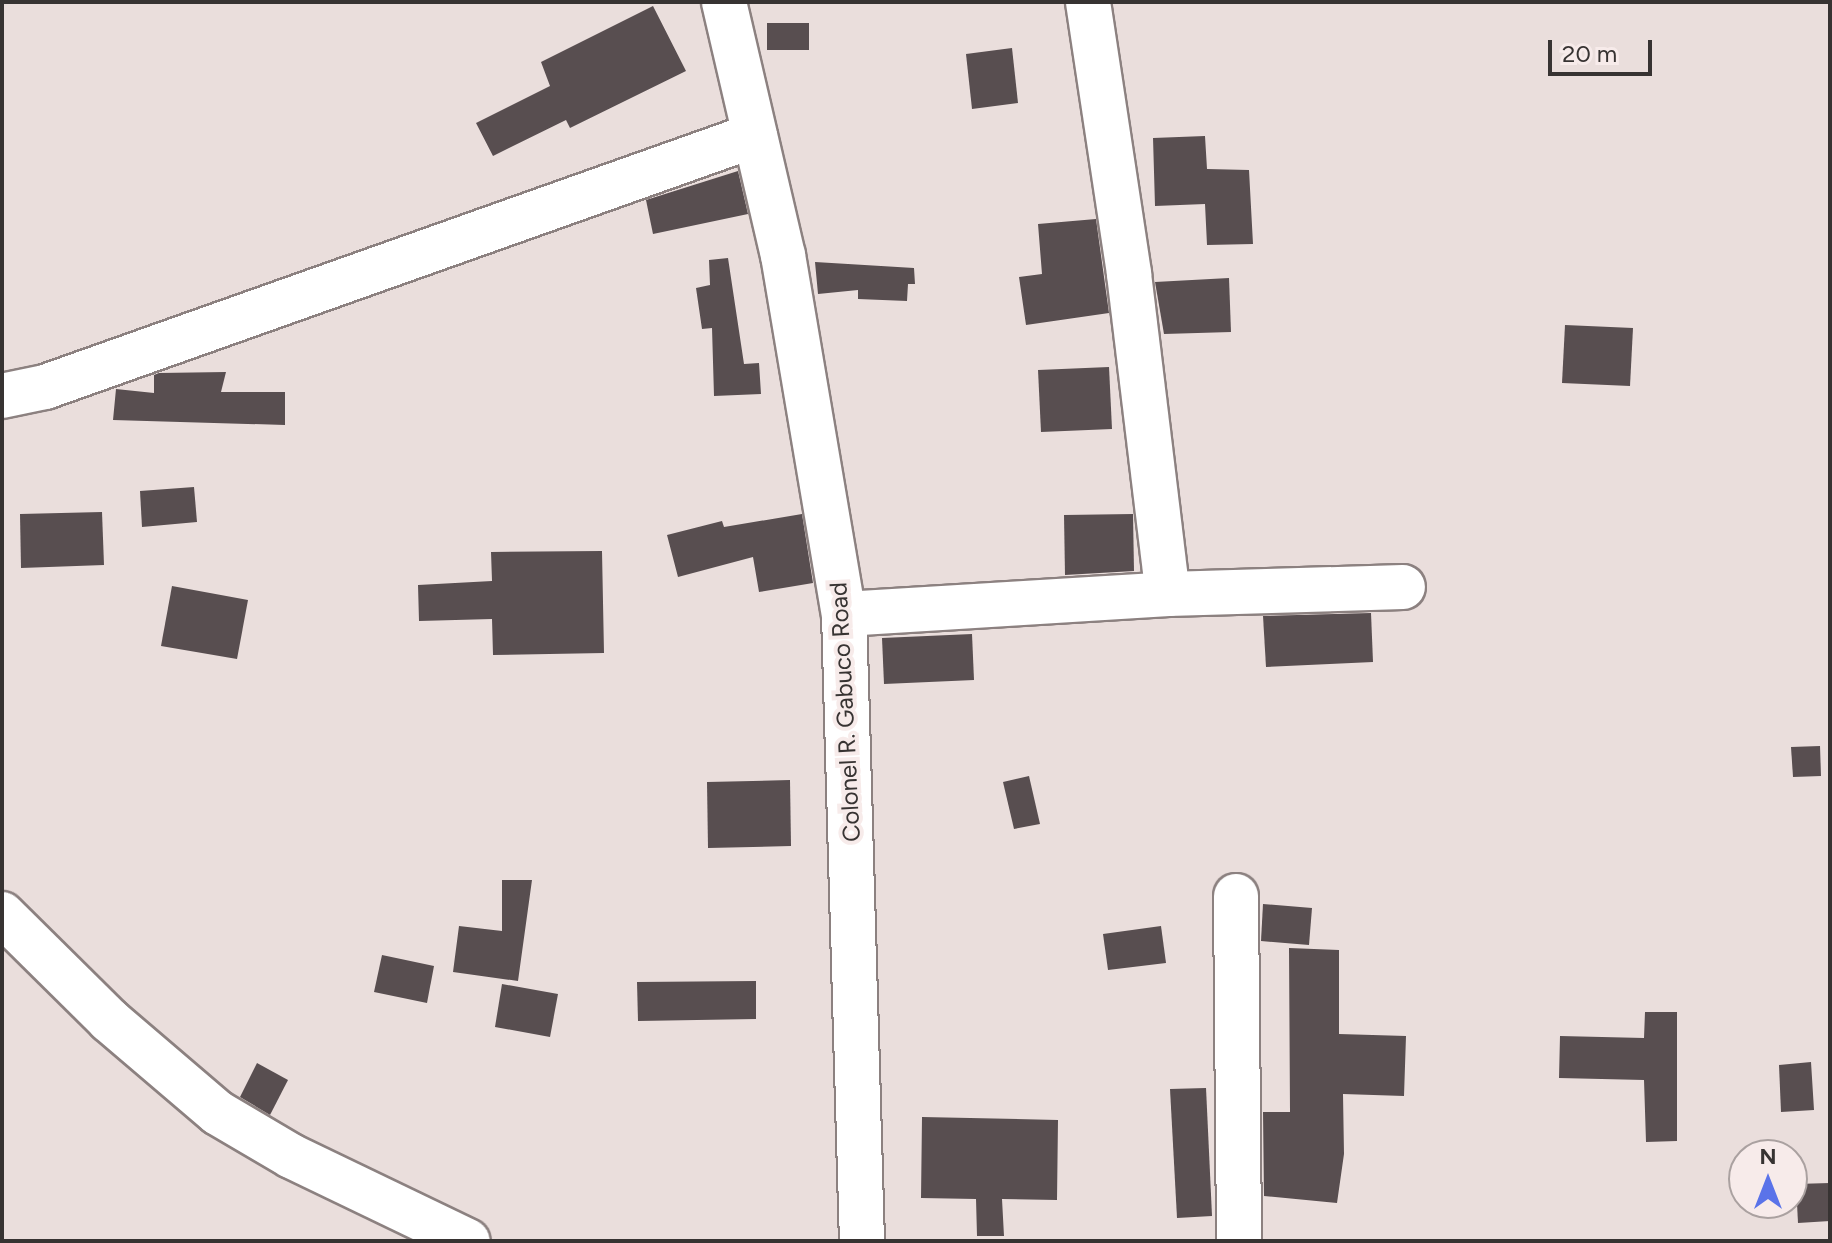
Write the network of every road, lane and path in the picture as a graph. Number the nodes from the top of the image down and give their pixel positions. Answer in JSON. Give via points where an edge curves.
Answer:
{"nodes":[{"id":1,"x":724,"y":2,"type":"edge"},
{"id":2,"x":1088,"y":2,"type":"edge"},
{"id":3,"x":755,"y":135,"type":"junction"},
{"id":4,"x":2,"y":396,"type":"edge"},
{"id":5,"x":1403,"y":587,"type":"dead end"},
{"id":6,"x":1168,"y":594,"type":"junction"},
{"id":7,"x":844,"y":614,"type":"junction"},
{"id":8,"x":1236,"y":896,"type":"dead end"},
{"id":9,"x":2,"y":914,"type":"edge"},
{"id":10,"x":468,"y":1241,"type":"edge"},
{"id":11,"x":862,"y":1241,"type":"edge"},
{"id":12,"x":1239,"y":1241,"type":"edge"}],
"edges":[{"from":1,"to":3,"type":"street","name":"Colonel R. Gabuco Road"},
{"from":2,"to":6,"type":"street","via":[[1129,274]]},
{"from":3,"to":4,"type":"street","via":[[45,387]]},
{"from":3,"to":7,"type":"street","name":"Colonel R. Gabuco Road","via":[[794,311]]},
{"from":5,"to":6,"type":"street"},
{"from":6,"to":7,"type":"street"},
{"from":7,"to":11,"type":"street","name":"Colonel R. Gabuco Road"},
{"from":8,"to":12,"type":"street"},
{"from":9,"to":10,"type":"street","via":[[109,1020],[218,1113],[291,1156]]}]}
